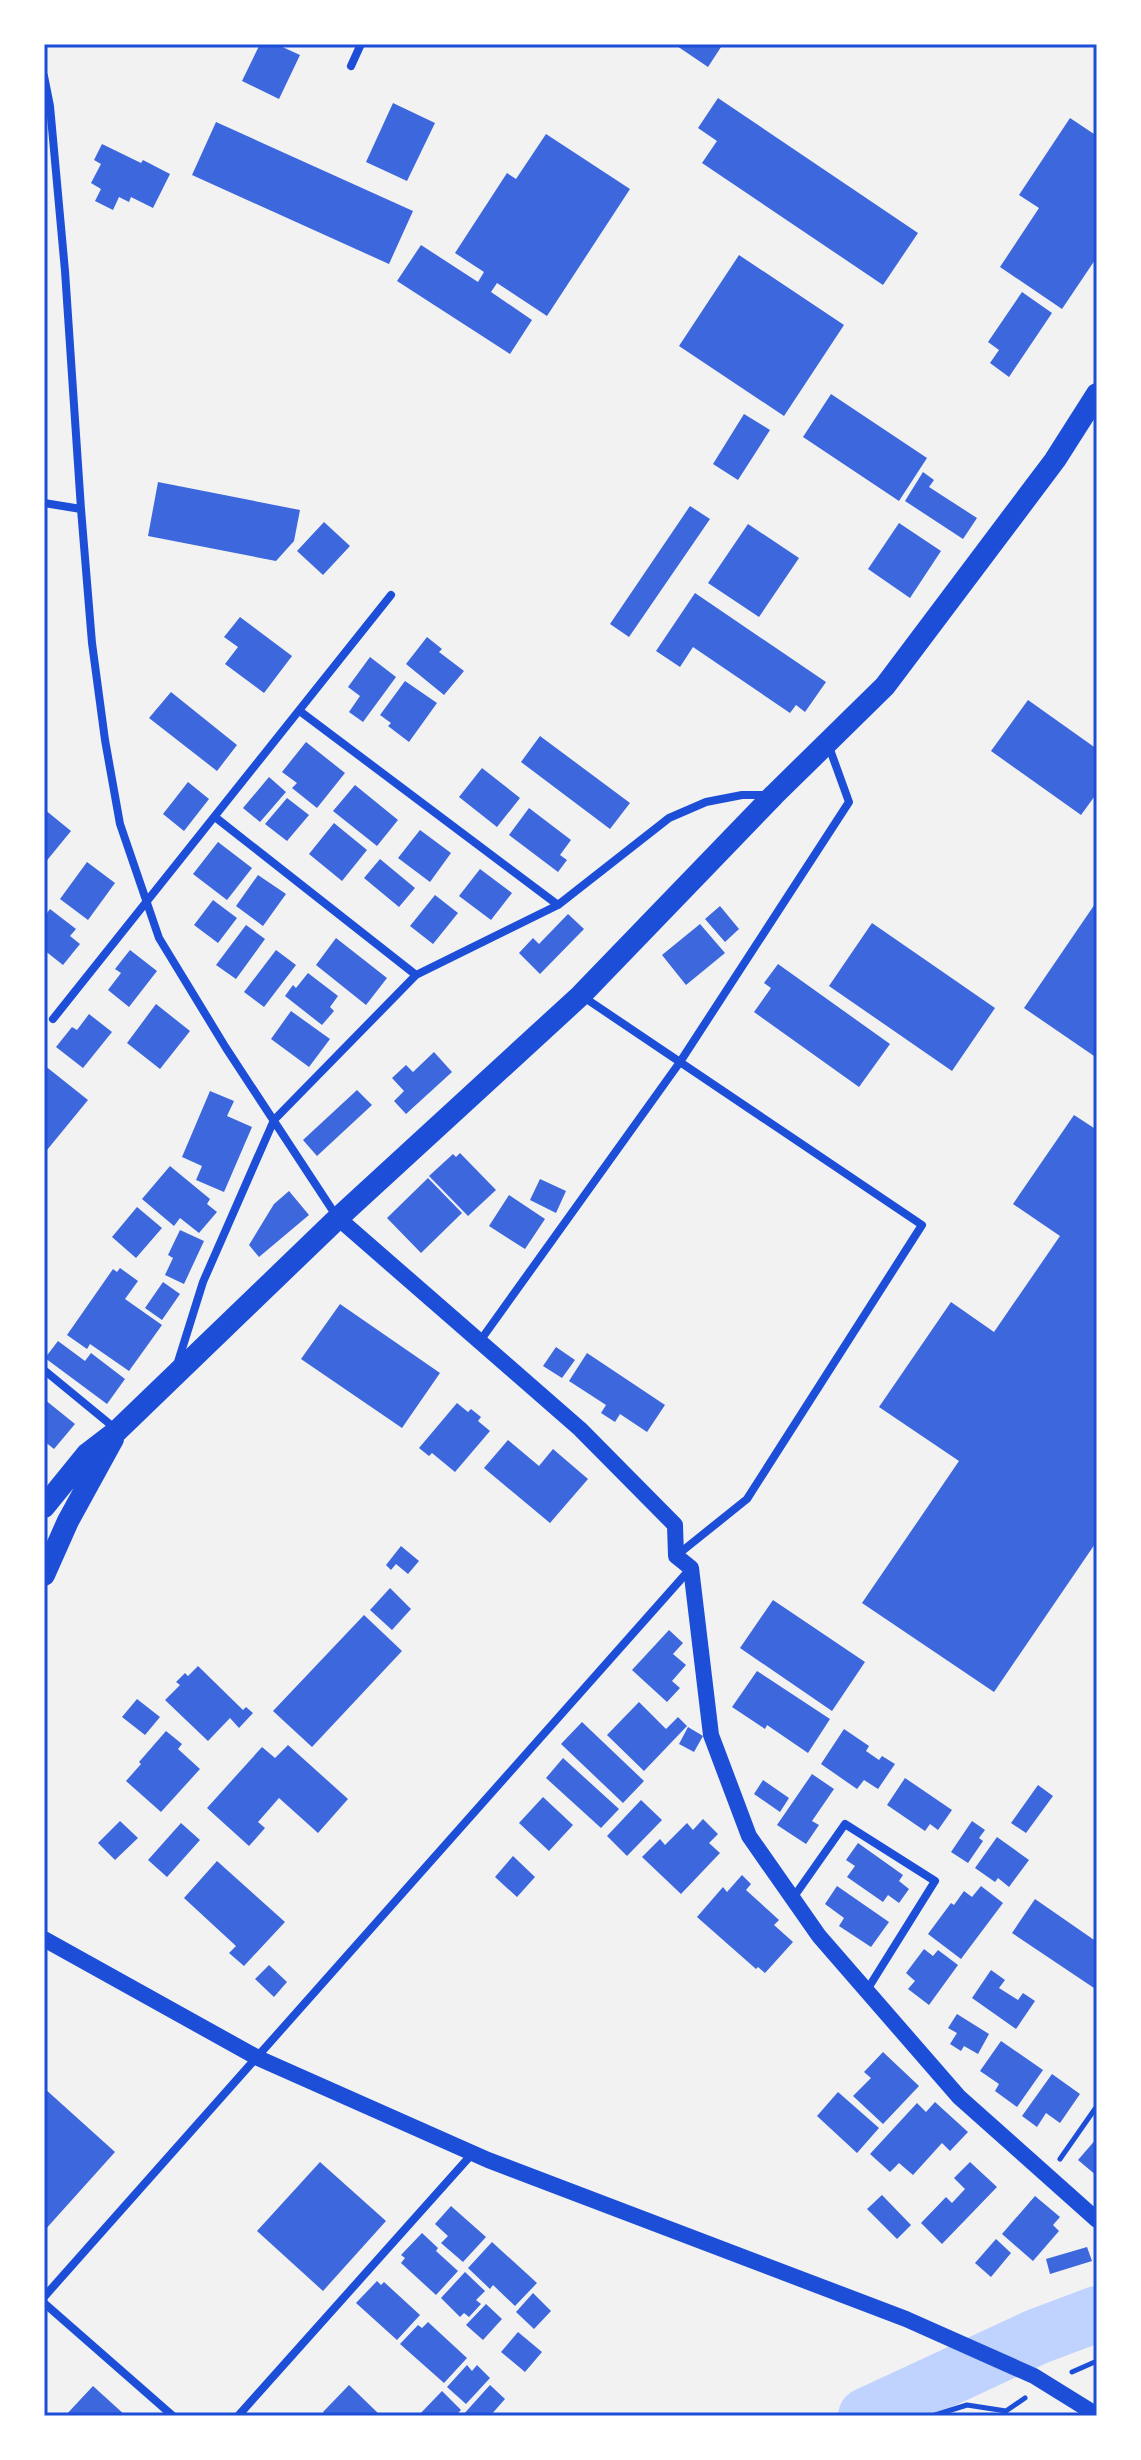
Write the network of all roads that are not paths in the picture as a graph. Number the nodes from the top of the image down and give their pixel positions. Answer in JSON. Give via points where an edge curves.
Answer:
{"nodes":[{"id":1,"x":361,"y":44,"type":"edge"},
{"id":2,"x":351,"y":66,"type":"dead end"},
{"id":3,"x":44,"y":76,"type":"edge"},
{"id":4,"x":1097,"y":394,"type":"edge"},
{"id":5,"x":44,"y":503,"type":"edge"},
{"id":6,"x":81,"y":509,"type":"junction"},
{"id":7,"x":391,"y":595,"type":"dead end"},
{"id":8,"x":301,"y":712,"type":"junction"},
{"id":9,"x":827,"y":743,"type":"junction"},
{"id":10,"x":774,"y":795,"type":"junction"},
{"id":11,"x":215,"y":817,"type":"junction"},
{"id":12,"x":147,"y":902,"type":"junction"},
{"id":13,"x":558,"y":905,"type":"junction"},
{"id":14,"x":416,"y":975,"type":"junction"},
{"id":15,"x":581,"y":995,"type":"junction"},
{"id":16,"x":53,"y":1019,"type":"dead end"},
{"id":17,"x":680,"y":1062,"type":"junction"},
{"id":18,"x":274,"y":1120,"type":"junction"},
{"id":19,"x":338,"y":1218,"type":"junction"},
{"id":20,"x":480,"y":1341,"type":"junction"},
{"id":21,"x":44,"y":1370,"type":"edge"},
{"id":22,"x":173,"y":1377,"type":"junction"},
{"id":23,"x":117,"y":1431,"type":"junction"},
{"id":24,"x":44,"y":1507,"type":"edge"},
{"id":25,"x":676,"y":1556,"type":"junction"},
{"id":26,"x":691,"y":1568,"type":"junction"},
{"id":27,"x":44,"y":1575,"type":"edge"},
{"id":28,"x":792,"y":1898,"type":"junction"},
{"id":29,"x":44,"y":1939,"type":"edge"},
{"id":30,"x":866,"y":1991,"type":"junction"},
{"id":31,"x":258,"y":2058,"type":"junction"},
{"id":32,"x":473,"y":2153,"type":"junction"},
{"id":33,"x":1097,"y":2220,"type":"edge"},
{"id":34,"x":44,"y":2297,"type":"edge"},
{"id":35,"x":44,"y":2303,"type":"edge"},
{"id":36,"x":1097,"y":2415,"type":"edge"},
{"id":37,"x":173,"y":2416,"type":"edge"},
{"id":38,"x":238,"y":2416,"type":"edge"}],
"edges":[{"from":1,"to":2,"type":"street"},
{"from":3,"to":6,"type":"street","via":[[65,271]]},
{"from":4,"to":9,"type":"highway","via":[[1055,460],[885,686]]},
{"from":5,"to":6,"type":"street"},
{"from":6,"to":12,"type":"street","via":[[105,740],[120,824]]},
{"from":7,"to":8,"type":"street"},
{"from":8,"to":11,"type":"street"},
{"from":8,"to":13,"type":"street"},
{"from":9,"to":10,"type":"highway"},
{"from":9,"to":17,"type":"street","via":[[849,802]]},
{"from":10,"to":13,"type":"street","via":[[706,802],[669,818]]},
{"from":10,"to":15,"type":"highway"},
{"from":11,"to":12,"type":"street"},
{"from":11,"to":14,"type":"street"},
{"from":12,"to":16,"type":"street"},
{"from":12,"to":18,"type":"street","via":[[159,938]]},
{"from":13,"to":14,"type":"street"},
{"from":14,"to":18,"type":"street"},
{"from":15,"to":17,"type":"street"},
{"from":15,"to":19,"type":"highway"},
{"from":17,"to":20,"type":"street"},
{"from":17,"to":25,"type":"street","via":[[922,1225],[747,1499]]},
{"from":18,"to":19,"type":"street"},
{"from":18,"to":22,"type":"street","via":[[203,1282]]},
{"from":19,"to":20,"type":"main road"},
{"from":19,"to":22,"type":"highway"},
{"from":20,"to":25,"type":"main road","via":[[580,1429],[675,1525]]},
{"from":21,"to":23,"type":"street"},
{"from":22,"to":23,"type":"highway"},
{"from":23,"to":24,"type":"highway","via":[[87,1454]]},
{"from":23,"to":27,"type":"highway"},
{"from":25,"to":26,"type":"main road"},
{"from":26,"to":28,"type":"main road","via":[[711,1735],[749,1836]]},
{"from":26,"to":31,"type":"street"},
{"from":28,"to":30,"type":"main road"},
{"from":28,"to":30,"type":"street","via":[[845,1824],[935,1881]]},
{"from":29,"to":31,"type":"main road"},
{"from":30,"to":33,"type":"main road","via":[[959,2097]]},
{"from":31,"to":32,"type":"main road"},
{"from":31,"to":34,"type":"street"},
{"from":32,"to":36,"type":"main road","via":[[906,2319],[1023,2371]]},
{"from":32,"to":38,"type":"street"},
{"from":35,"to":37,"type":"street"}]}
